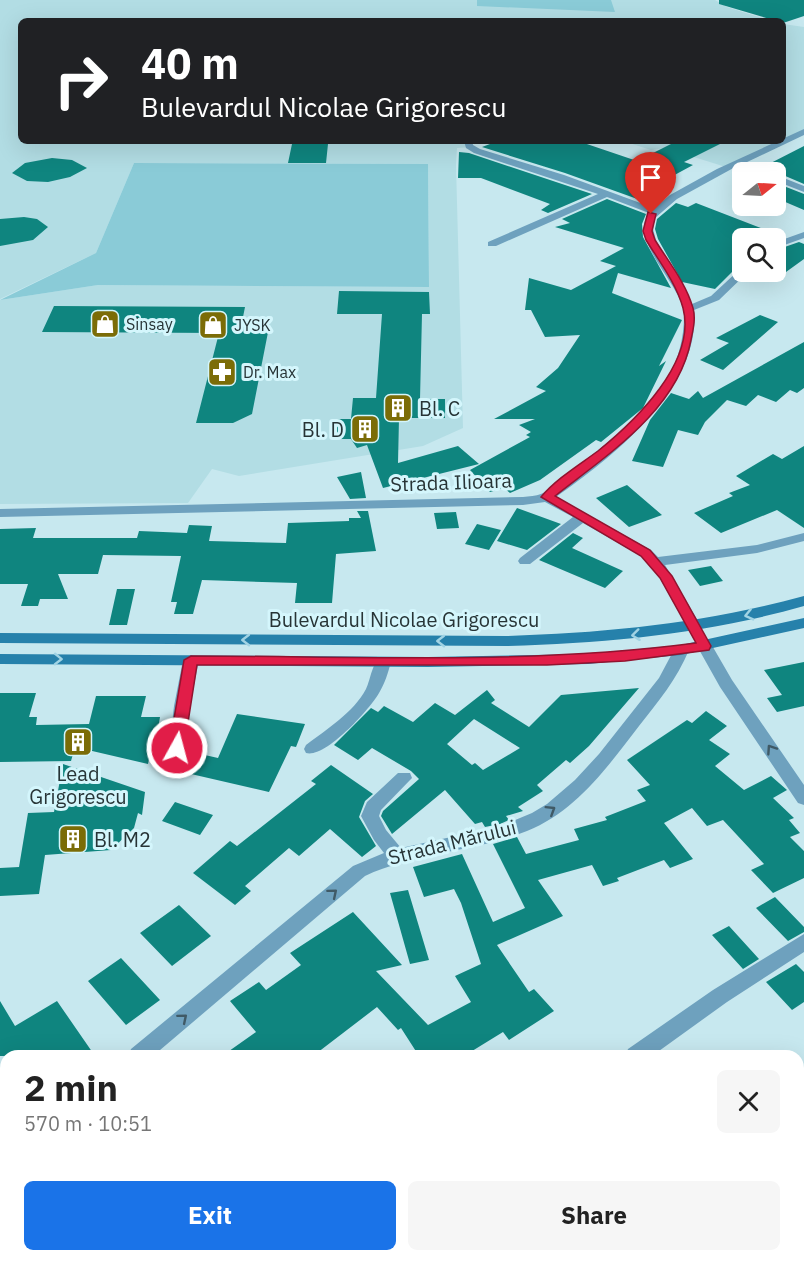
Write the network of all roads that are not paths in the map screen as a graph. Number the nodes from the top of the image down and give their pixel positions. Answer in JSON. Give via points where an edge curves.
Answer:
{"nodes":[{"id":1,"x":804,"y":132,"type":"edge"},
{"id":2,"x":786,"y":140,"type":"edge"},
{"id":3,"x":469,"y":144,"type":"edge"},
{"id":4,"x":778,"y":144,"type":"edge"},
{"id":5,"x":739,"y":162,"type":"edge"},
{"id":6,"x":732,"y":166,"type":"edge"},
{"id":7,"x":786,"y":182,"type":"edge"},
{"id":8,"x":804,"y":189,"type":"edge"},
{"id":9,"x":606,"y":194,"type":"junction"},
{"id":10,"x":654,"y":211,"type":"junction"},
{"id":11,"x":804,"y":235,"type":"edge"},
{"id":12,"x":786,"y":241,"type":"edge"},
{"id":13,"x":492,"y":244,"type":"dead end"},
{"id":14,"x":732,"y":282,"type":"edge"},
{"id":15,"x":688,"y":309,"type":"junction"},
{"id":16,"x":547,"y":497,"type":"junction"},
{"id":17,"x":0,"y":513,"type":"edge"},
{"id":18,"x":582,"y":517,"type":"junction"},
{"id":19,"x":804,"y":537,"type":"edge"},
{"id":20,"x":525,"y":561,"type":"dead end"},
{"id":21,"x":656,"y":562,"type":"junction"},
{"id":22,"x":804,"y":601,"type":"edge"},
{"id":23,"x":804,"y":623,"type":"edge"},
{"id":24,"x":694,"y":626,"type":"junction"},
{"id":25,"x":0,"y":638,"type":"edge"},
{"id":26,"x":705,"y":646,"type":"junction"},
{"id":27,"x":681,"y":650,"type":"junction"},
{"id":28,"x":0,"y":659,"type":"edge"},
{"id":29,"x":191,"y":660,"type":"junction"},
{"id":30,"x":383,"y":662,"type":"junction"},
{"id":31,"x":312,"y":749,"type":"dead end"},
{"id":32,"x":174,"y":768,"type":"dead end"},
{"id":33,"x":404,"y":778,"type":"dead end"},
{"id":34,"x":804,"y":798,"type":"edge"},
{"id":35,"x":396,"y":854,"type":"junction"},
{"id":36,"x":804,"y":942,"type":"edge"},
{"id":37,"x":145,"y":1050,"type":"edge"},
{"id":38,"x":644,"y":1050,"type":"edge"}],
"edges":[{"from":1,"to":2,"type":"street"},
{"from":3,"to":9,"type":"street","via":[[477,151]]},
{"from":4,"to":5,"type":"street"},
{"from":6,"to":10,"type":"street"},
{"from":7,"to":8,"type":"street"},
{"from":9,"to":10,"type":"street"},
{"from":9,"to":13,"type":"street"},
{"from":10,"to":15,"type":"street","via":[[648,225],[650,240],[679,286]]},
{"from":11,"to":12,"type":"street"},
{"from":14,"to":15,"type":"street","via":[[715,297]]},
{"from":15,"to":16,"type":"street","via":[[683,358],[653,405],[620,438]]},
{"from":16,"to":17,"type":"street","name":"Strada Ilioara"},
{"from":16,"to":18,"type":"street"},
{"from":18,"to":20,"type":"street"},
{"from":18,"to":21,"type":"street","via":[[634,545]]},
{"from":19,"to":21,"type":"street","via":[[757,549]]},
{"from":21,"to":24,"type":"street"},
{"from":22,"to":24,"type":"main road","name":"Bulevardul Nicolae Grigorescu","one_way":true},
{"from":23,"to":26,"type":"main road"},
{"from":24,"to":25,"type":"main road","name":"Bulevardul Nicolae Grigorescu","one_way":true,"via":[[620,637],[506,641]]},
{"from":24,"to":26,"type":"main road"},
{"from":26,"to":27,"type":"main road"},
{"from":34,"to":26,"type":"street","one_way":true},
{"from":27,"to":30,"type":"main road","via":[[578,660]]},
{"from":35,"to":27,"type":"street","name":"Strada Mărului","one_way":true,"via":[[521,826],[561,803],[600,765],[668,677]]},
{"from":28,"to":29,"type":"main road","one_way":true},
{"from":29,"to":30,"type":"main road"},
{"from":29,"to":32,"type":"street"},
{"from":30,"to":31,"type":"street","via":[[380,680],[366,703]]},
{"from":33,"to":35,"type":"street","via":[[373,807],[370,816]]},
{"from":37,"to":35,"type":"street","name":"Strada Mărului","one_way":true,"via":[[359,871]]},
{"from":36,"to":38,"type":"street"}]}
